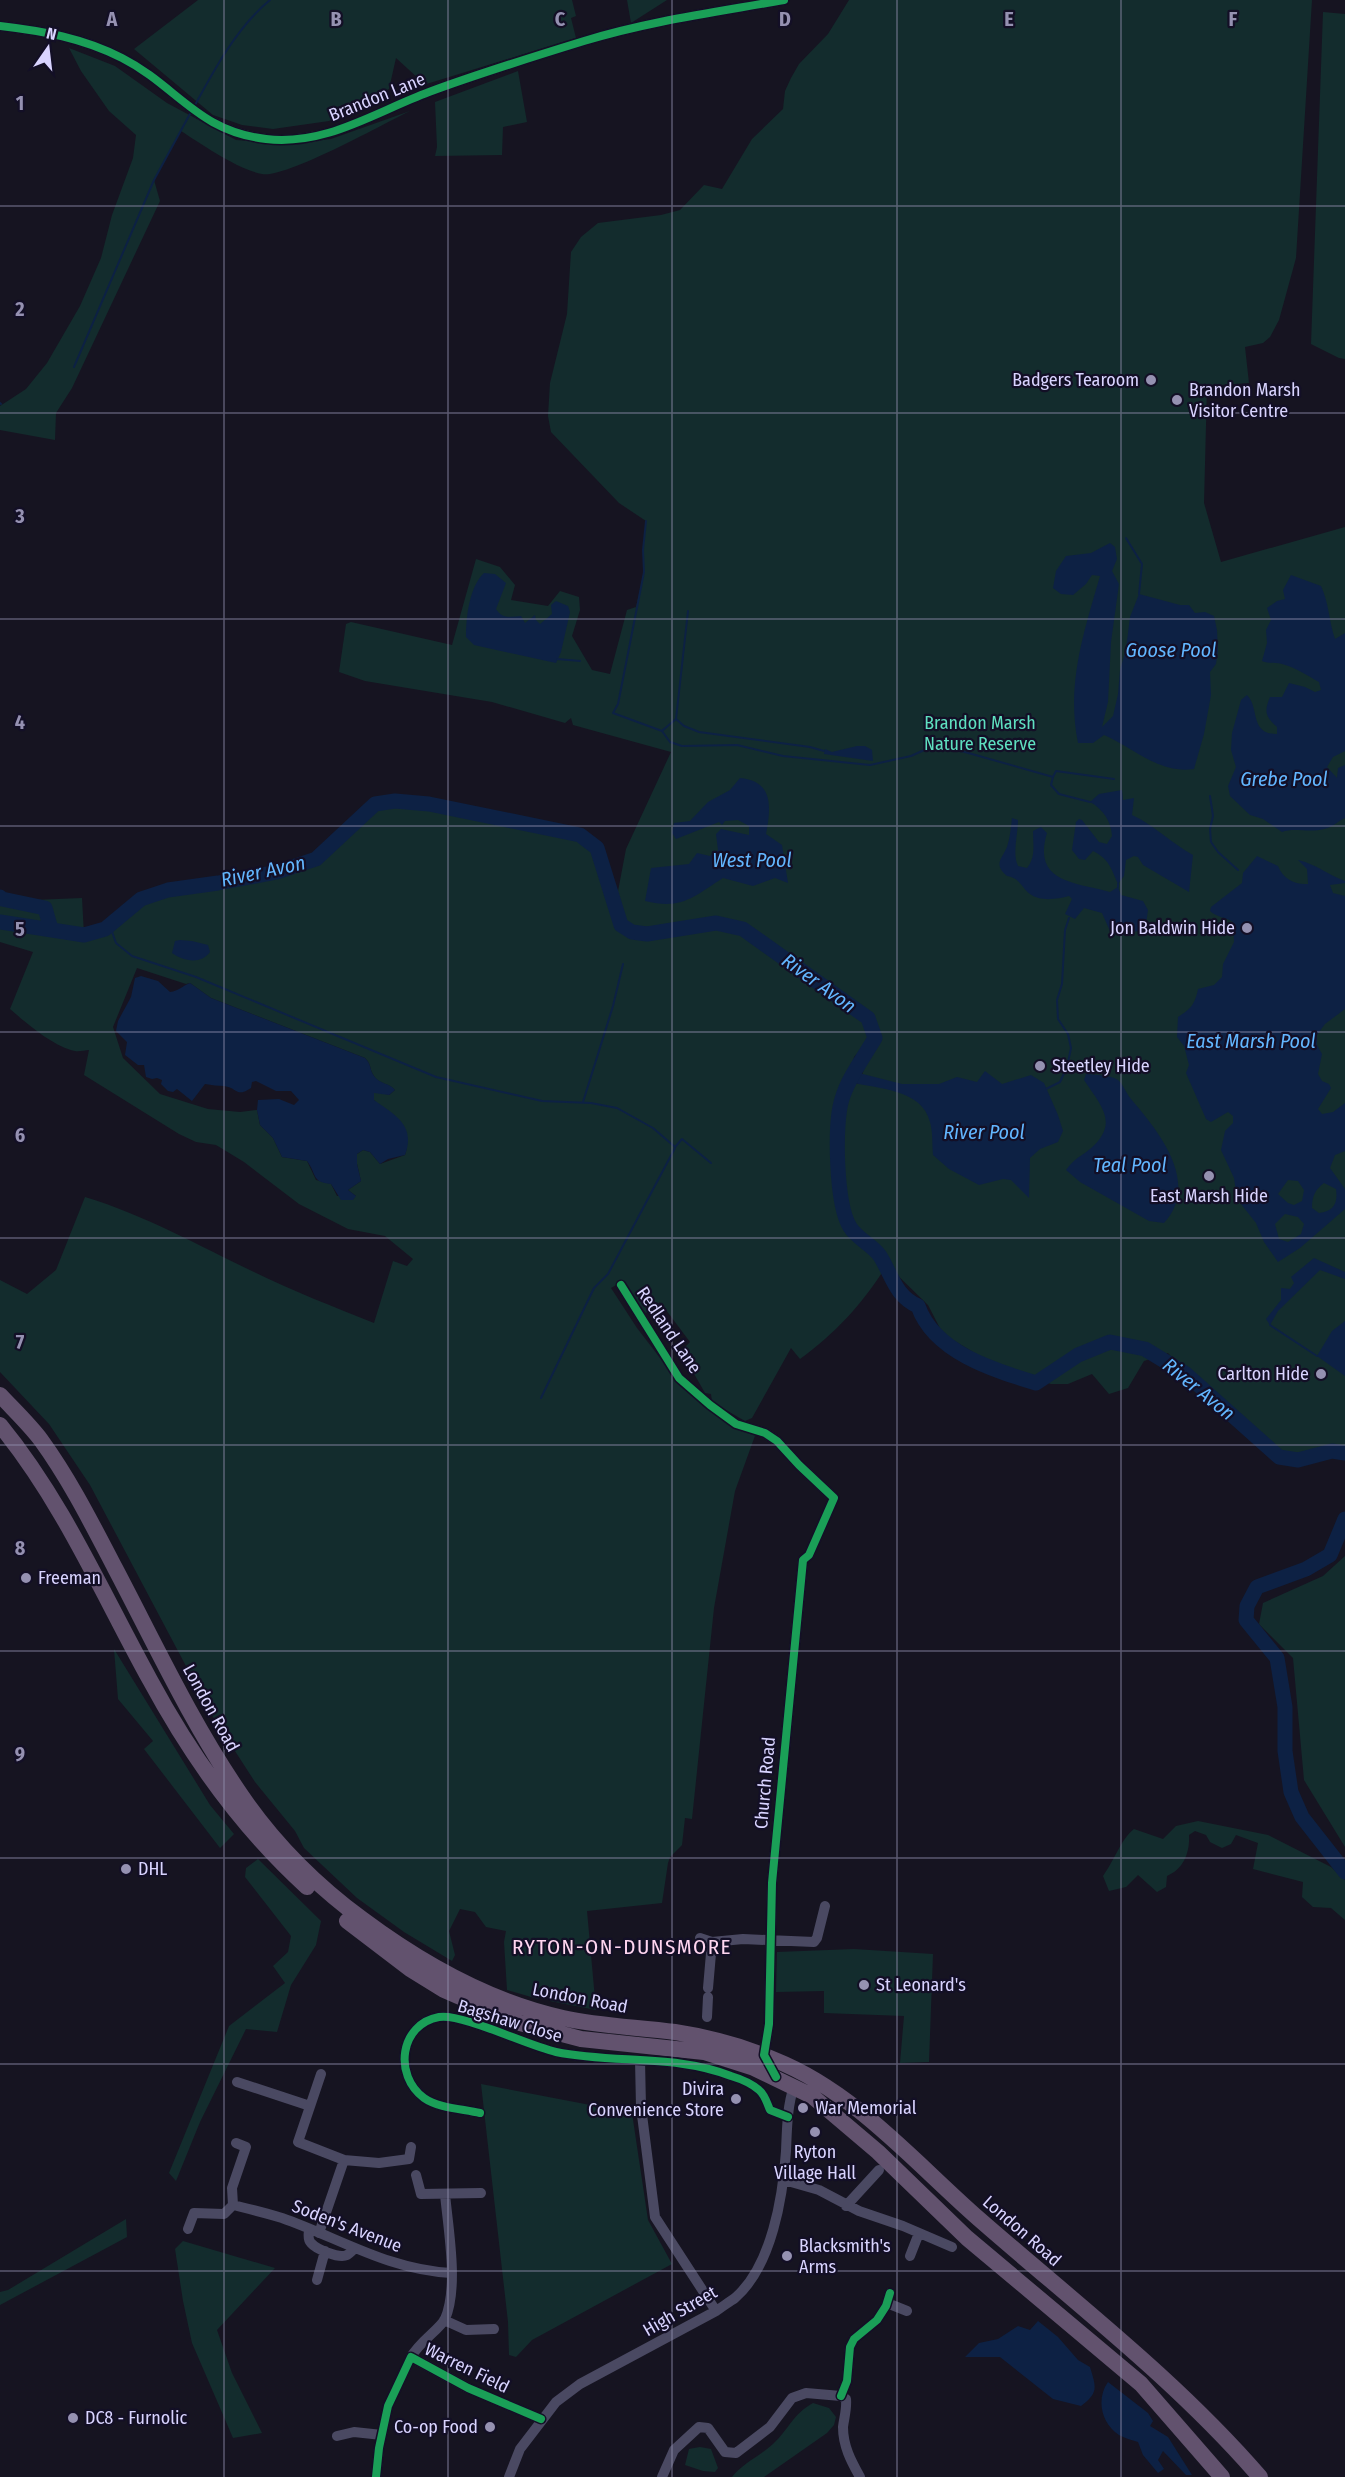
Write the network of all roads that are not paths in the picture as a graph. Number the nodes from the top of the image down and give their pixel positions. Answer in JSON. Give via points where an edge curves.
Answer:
{"nodes":[{"id":1,"x":784,"y":0,"type":"edge"},
{"id":2,"x":0,"y":26,"type":"edge"},
{"id":3,"x":621,"y":1285,"type":"dead end"},
{"id":4,"x":0,"y":1395,"type":"edge"},
{"id":5,"x":0,"y":1425,"type":"edge"},
{"id":6,"x":834,"y":1498,"type":"joint"},
{"id":7,"x":825,"y":1906,"type":"dead end"},
{"id":8,"x":700,"y":1938,"type":"dead end"},
{"id":9,"x":771,"y":1940,"type":"junction"},
{"id":10,"x":712,"y":1941,"type":"junction"},
{"id":11,"x":707,"y":2017,"type":"dead end"},
{"id":12,"x":764,"y":2055,"type":"junction"},
{"id":13,"x":640,"y":2060,"type":"junction"},
{"id":14,"x":321,"y":2074,"type":"dead end"},
{"id":15,"x":776,"y":2077,"type":"junction"},
{"id":16,"x":237,"y":2082,"type":"dead end"},
{"id":17,"x":794,"y":2086,"type":"junction"},
{"id":18,"x":310,"y":2106,"type":"junction"},
{"id":19,"x":480,"y":2113,"type":"dead end"},
{"id":20,"x":788,"y":2117,"type":"junction"},
{"id":21,"x":241,"y":2145,"type":"dead end"},
{"id":22,"x":411,"y":2147,"type":"dead end"},
{"id":23,"x":344,"y":2160,"type":"junction"},
{"id":24,"x":879,"y":2170,"type":"dead end"},
{"id":25,"x":416,"y":2175,"type":"dead end"},
{"id":26,"x":784,"y":2180,"type":"junction"},
{"id":27,"x":481,"y":2193,"type":"dead end"},
{"id":28,"x":445,"y":2194,"type":"junction"},
{"id":29,"x":233,"y":2205,"type":"junction"},
{"id":30,"x":846,"y":2206,"type":"junction"},
{"id":31,"x":188,"y":2229,"type":"dead end"},
{"id":32,"x":314,"y":2231,"type":"junction"},
{"id":33,"x":919,"y":2233,"type":"junction"},
{"id":34,"x":952,"y":2247,"type":"dead end"},
{"id":35,"x":354,"y":2249,"type":"junction"},
{"id":36,"x":326,"y":2251,"type":"junction"},
{"id":37,"x":910,"y":2256,"type":"dead end"},
{"id":38,"x":451,"y":2273,"type":"junction"},
{"id":39,"x":317,"y":2280,"type":"dead end"},
{"id":40,"x":716,"y":2311,"type":"junction"},
{"id":41,"x":907,"y":2311,"type":"dead end"},
{"id":42,"x":444,"y":2320,"type":"junction"},
{"id":43,"x":494,"y":2329,"type":"dead end"},
{"id":44,"x":411,"y":2357,"type":"junction"},
{"id":45,"x":841,"y":2396,"type":"junction"},
{"id":46,"x":541,"y":2419,"type":"junction"},
{"id":47,"x":382,"y":2435,"type":"junction"},
{"id":48,"x":336,"y":2436,"type":"dead end"},
{"id":49,"x":376,"y":2477,"type":"edge"},
{"id":50,"x":509,"y":2477,"type":"edge"},
{"id":51,"x":662,"y":2477,"type":"edge"},
{"id":52,"x":860,"y":2477,"type":"edge"},
{"id":53,"x":1222,"y":2477,"type":"edge"},
{"id":54,"x":1260,"y":2477,"type":"edge"}],
"edges":[{"from":1,"to":2,"type":"street","name":"Brandon Lane","via":[[588,40],[428,92],[348,127],[301,139],[267,139],[213,124],[142,70],[105,50],[72,37]]},
{"from":3,"to":6,"type":"street","name":"Redland Lane","via":[[679,1378],[736,1424],[777,1441]]},
{"from":4,"to":12,"type":"highway","name":"London Road","via":[[39,1436],[67,1479],[193,1718],[238,1791],[298,1864],[327,1891],[418,1958],[527,2008],[583,2022],[707,2038]]},
{"from":5,"to":15,"type":"highway","name":"London Road","via":[[44,1484],[149,1680],[205,1770],[274,1855],[349,1923],[410,1970],[444,1990],[520,2023],[581,2039],[704,2052]]},
{"from":6,"to":9,"type":"street","name":"Church Road","via":[[809,1555],[803,1560],[775,1839]]},
{"from":7,"to":9,"type":"street","via":[[814,1942]]},
{"from":8,"to":10,"type":"street"},
{"from":9,"to":10,"type":"street"},
{"from":9,"to":12,"type":"street","name":"Church Road","via":[[769,2024]]},
{"from":10,"to":11,"type":"street"},
{"from":12,"to":15,"type":"street"},
{"from":12,"to":54,"type":"highway","name":"London Road","via":[[828,2088],[894,2141],[1164,2378]]},
{"from":13,"to":19,"type":"street","name":"Bagshaw Close","via":[[556,2052],[454,2017],[440,2017],[423,2025],[414,2032],[405,2053],[404,2068],[409,2082],[430,2102]]},
{"from":13,"to":20,"type":"street","name":"Bagshaw Close","via":[[692,2064],[727,2074],[754,2086],[770,2110]]},
{"from":13,"to":40,"type":"street","via":[[646,2163],[655,2217]]},
{"from":14,"to":18,"type":"street"},
{"from":15,"to":17,"type":"highway","name":"London Road"},
{"from":16,"to":18,"type":"street"},
{"from":17,"to":20,"type":"street","name":"High Street"},
{"from":17,"to":53,"type":"highway","name":"London Road","via":[[827,2108],[967,2238],[1133,2376]]},
{"from":18,"to":23,"type":"street","via":[[298,2142]]},
{"from":20,"to":26,"type":"street","name":"High Street"},
{"from":21,"to":29,"type":"street","via":[[232,2188]]},
{"from":22,"to":23,"type":"street","via":[[409,2159],[378,2163]]},
{"from":23,"to":32,"type":"street"},
{"from":24,"to":30,"type":"street"},
{"from":25,"to":28,"type":"street","via":[[421,2194]]},
{"from":26,"to":30,"type":"street","via":[[819,2190]]},
{"from":26,"to":40,"type":"street","name":"High Street","via":[[780,2207],[756,2268],[737,2296]]},
{"from":27,"to":28,"type":"street"},
{"from":28,"to":38,"type":"street"},
{"from":29,"to":31,"type":"street","via":[[224,2214],[194,2213]]},
{"from":29,"to":32,"type":"street","name":"Soden's Avenue"},
{"from":30,"to":33,"type":"street"},
{"from":32,"to":35,"type":"street","name":"Soden's Avenue"},
{"from":32,"to":36,"type":"street","via":[[309,2240]]},
{"from":33,"to":34,"type":"street"},
{"from":33,"to":37,"type":"street"},
{"from":35,"to":36,"type":"street","via":[[343,2256]]},
{"from":35,"to":38,"type":"street","name":"Soden's Avenue","via":[[400,2265]]},
{"from":36,"to":39,"type":"street"},
{"from":38,"to":42,"type":"street"},
{"from":40,"to":46,"type":"street","name":"High Street","via":[[580,2384]]},
{"from":41,"to":45,"type":"street","via":[[888,2298],[877,2319],[854,2339]]},
{"from":42,"to":43,"type":"street","via":[[466,2330]]},
{"from":42,"to":44,"type":"street"},
{"from":44,"to":46,"type":"street","name":"Warren Field","via":[[468,2388]]},
{"from":44,"to":47,"type":"street","name":"Warren Field","via":[[388,2406]]},
{"from":45,"to":51,"type":"street","via":[[806,2393],[792,2398],[770,2427],[736,2453],[726,2452],[708,2428],[699,2427],[674,2450]]},
{"from":45,"to":52,"type":"street","via":[[846,2399],[844,2439]]},
{"from":46,"to":50,"type":"street","name":"High Street","via":[[520,2450]]},
{"from":47,"to":48,"type":"street","via":[[354,2432]]},
{"from":47,"to":49,"type":"street","name":"Warren Field"}]}
